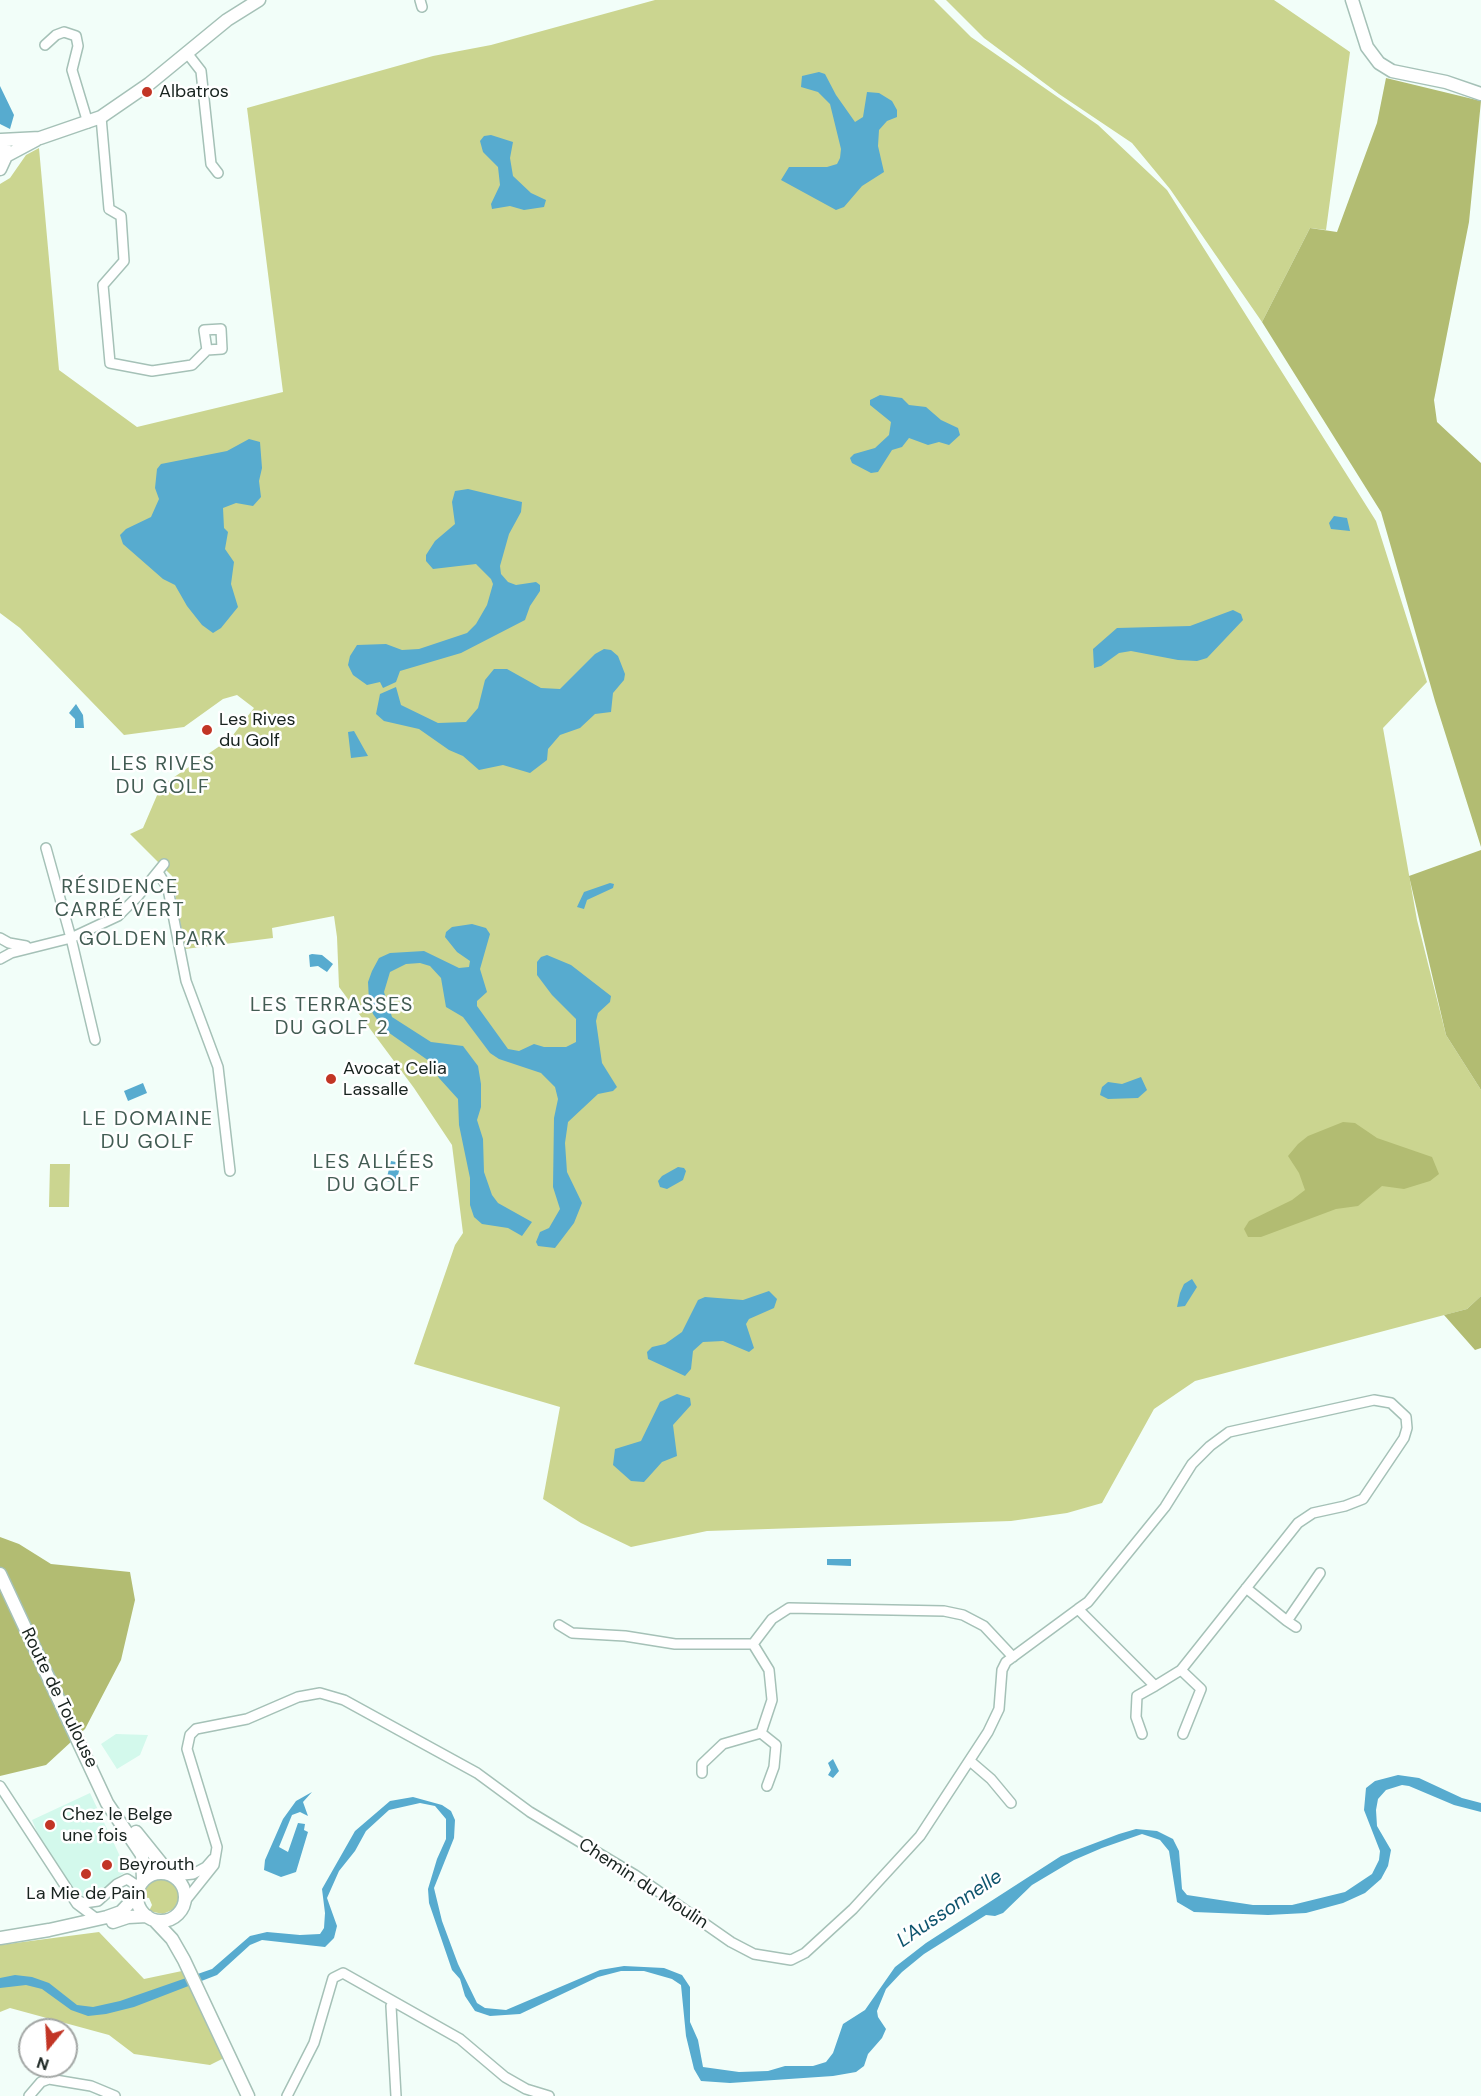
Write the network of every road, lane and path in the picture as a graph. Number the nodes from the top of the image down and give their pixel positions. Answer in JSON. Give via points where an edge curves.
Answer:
{"nodes":[{"id":1,"x":259,"y":0,"type":"edge"},
{"id":2,"x":1352,"y":0,"type":"edge"},
{"id":3,"x":45,"y":45,"type":"dead end"},
{"id":4,"x":187,"y":53,"type":"junction"},
{"id":5,"x":1481,"y":94,"type":"edge"},
{"id":6,"x":101,"y":117,"type":"junction"},
{"id":7,"x":88,"y":123,"type":"junction"},
{"id":8,"x":39,"y":138,"type":"junction"},
{"id":9,"x":0,"y":140,"type":"edge"},
{"id":10,"x":6,"y":156,"type":"junction"},
{"id":11,"x":0,"y":169,"type":"edge"},
{"id":12,"x":218,"y":173,"type":"dead end"},
{"id":13,"x":207,"y":350,"type":"dead end"},
{"id":14,"x":46,"y":848,"type":"dead end"},
{"id":15,"x":164,"y":864,"type":"dead end"},
{"id":16,"x":158,"y":872,"type":"junction"},
{"id":17,"x":0,"y":938,"type":"edge"},
{"id":18,"x":71,"y":938,"type":"junction"},
{"id":19,"x":34,"y":947,"type":"junction"},
{"id":20,"x":0,"y":959,"type":"edge"},
{"id":21,"x":94,"y":1040,"type":"dead end"},
{"id":22,"x":230,"y":1171,"type":"dead end"},
{"id":23,"x":1320,"y":1573,"type":"dead end"},
{"id":24,"x":0,"y":1574,"type":"edge"},
{"id":25,"x":1246,"y":1588,"type":"junction"},
{"id":26,"x":1078,"y":1609,"type":"junction"},
{"id":27,"x":559,"y":1625,"type":"dead end"},
{"id":28,"x":753,"y":1644,"type":"junction"},
{"id":29,"x":1013,"y":1657,"type":"junction"},
{"id":30,"x":1181,"y":1670,"type":"junction"},
{"id":31,"x":1155,"y":1686,"type":"junction"},
{"id":32,"x":761,"y":1733,"type":"junction"},
{"id":33,"x":1142,"y":1734,"type":"dead end"},
{"id":34,"x":1183,"y":1734,"type":"dead end"},
{"id":35,"x":970,"y":1761,"type":"junction"},
{"id":36,"x":702,"y":1773,"type":"dead end"},
{"id":37,"x":767,"y":1786,"type":"dead end"},
{"id":38,"x":1,"y":1789,"type":"edge"},
{"id":39,"x":103,"y":1790,"type":"junction"},
{"id":40,"x":1011,"y":1803,"type":"dead end"},
{"id":41,"x":216,"y":1855,"type":"junction"},
{"id":42,"x":171,"y":1874,"type":"junction"},
{"id":43,"x":139,"y":1887,"type":"junction"},
{"id":44,"x":74,"y":1899,"type":"junction"},
{"id":45,"x":186,"y":1900,"type":"junction"},
{"id":46,"x":178,"y":1914,"type":"junction"},
{"id":47,"x":151,"y":1918,"type":"junction"},
{"id":48,"x":97,"y":1919,"type":"junction"},
{"id":49,"x":49,"y":1930,"type":"junction"},
{"id":50,"x":0,"y":1938,"type":"edge"},
{"id":51,"x":184,"y":1960,"type":"junction"},
{"id":52,"x":393,"y":2002,"type":"junction"},
{"id":53,"x":29,"y":2096,"type":"edge"},
{"id":54,"x":115,"y":2096,"type":"edge"},
{"id":55,"x":248,"y":2096,"type":"edge"},
{"id":56,"x":287,"y":2096,"type":"edge"},
{"id":57,"x":396,"y":2096,"type":"edge"},
{"id":58,"x":549,"y":2096,"type":"edge"}],
"edges":[{"from":1,"to":4,"type":"main road"},
{"from":2,"to":5,"type":"main road","via":[[1367,47],[1379,63],[1392,71]]},
{"from":3,"to":7,"type":"street","via":[[64,32],[76,36],[78,46],[72,70]]},
{"from":4,"to":6,"type":"main road"},
{"from":4,"to":12,"type":"street","via":[[201,70],[211,164]]},
{"from":6,"to":7,"type":"main road"},
{"from":6,"to":13,"type":"street","via":[[109,209],[121,216],[124,261],[103,285],[110,363],[152,371],[192,365]]},
{"from":7,"to":8,"type":"main road"},
{"from":8,"to":9,"type":"main road"},
{"from":8,"to":10,"type":"main road"},
{"from":9,"to":10,"type":"main road"},
{"from":10,"to":11,"type":"main road"},
{"from":14,"to":18,"type":"street"},
{"from":15,"to":16,"type":"street"},
{"from":16,"to":18,"type":"street","via":[[118,916]]},
{"from":16,"to":22,"type":"street","via":[[168,889],[186,981],[218,1067]]},
{"from":17,"to":19,"type":"street"},
{"from":18,"to":19,"type":"street"},
{"from":18,"to":21,"type":"street"},
{"from":19,"to":20,"type":"street"},
{"from":23,"to":25,"type":"street","via":[[1292,1624]]},
{"from":24,"to":39,"type":"main road","name":"Route de Toulouse"},
{"from":25,"to":26,"type":"street","via":[[1305,1517],[1363,1499],[1407,1428],[1406,1417],[1391,1403],[1356,1402],[1229,1432],[1192,1464],[1165,1507],[1088,1602]]},
{"from":25,"to":30,"type":"street"},
{"from":26,"to":29,"type":"street"},
{"from":26,"to":31,"type":"street"},
{"from":27,"to":28,"type":"street","via":[[572,1633],[675,1644]]},
{"from":28,"to":29,"type":"street","via":[[772,1619],[789,1608],[944,1611],[984,1626]]},
{"from":28,"to":32,"type":"street","via":[[769,1670],[771,1690]]},
{"from":29,"to":35,"type":"street","name":"Chemin du Moulin","via":[[1002,1670],[999,1709]]},
{"from":30,"to":31,"type":"street"},
{"from":30,"to":34,"type":"street","via":[[1201,1689]]},
{"from":31,"to":33,"type":"street","via":[[1137,1696],[1136,1717]]},
{"from":32,"to":36,"type":"street","via":[[723,1744],[702,1764]]},
{"from":32,"to":37,"type":"street","via":[[776,1744]]},
{"from":35,"to":40,"type":"street"},
{"from":35,"to":41,"type":"street","name":"Chemin du Moulin","via":[[920,1836],[896,1863],[837,1924],[805,1953],[791,1960],[754,1954],[731,1942],[635,1875],[530,1812],[477,1773],[332,1695],[309,1693],[264,1714],[196,1729],[190,1735],[188,1749],[216,1838]]},
{"from":38,"to":44,"type":"street"},
{"from":39,"to":42,"type":"main road","name":"Route de Toulouse"},
{"from":39,"to":43,"type":"main road","name":"Route de Toulouse","via":[[107,1803],[142,1855]]},
{"from":41,"to":42,"type":"street","via":[[200,1871]]},
{"from":41,"to":45,"type":"street","via":[[214,1865]]},
{"from":42,"to":43,"type":"main road","via":[[155,1873]]},
{"from":42,"to":45,"type":"main road","via":[[183,1886]]},
{"from":43,"to":44,"type":"street","via":[[127,1879],[98,1901],[84,1903]]},
{"from":43,"to":47,"type":"main road","via":[[139,1907]]},
{"from":43,"to":48,"type":"main road","via":[[121,1912]]},
{"from":44,"to":48,"type":"street","via":[[82,1911]]},
{"from":45,"to":46,"type":"main road"},
{"from":46,"to":47,"type":"main road","via":[[168,1920]]},
{"from":46,"to":51,"type":"main road","via":[[177,1934]]},
{"from":47,"to":49,"type":"main road","via":[[128,1917],[74,1930]]},
{"from":47,"to":51,"type":"main road","via":[[172,1938]]},
{"from":48,"to":49,"type":"main road"},
{"from":49,"to":50,"type":"main road"},
{"from":51,"to":55,"type":"main road"},
{"from":52,"to":56,"type":"street","via":[[347,1974],[335,1975],[314,2043]]},
{"from":52,"to":57,"type":"street"},
{"from":52,"to":58,"type":"street","via":[[460,2039],[505,2077]]},
{"from":53,"to":54,"type":"street","via":[[49,2079],[91,2086]]}]}
